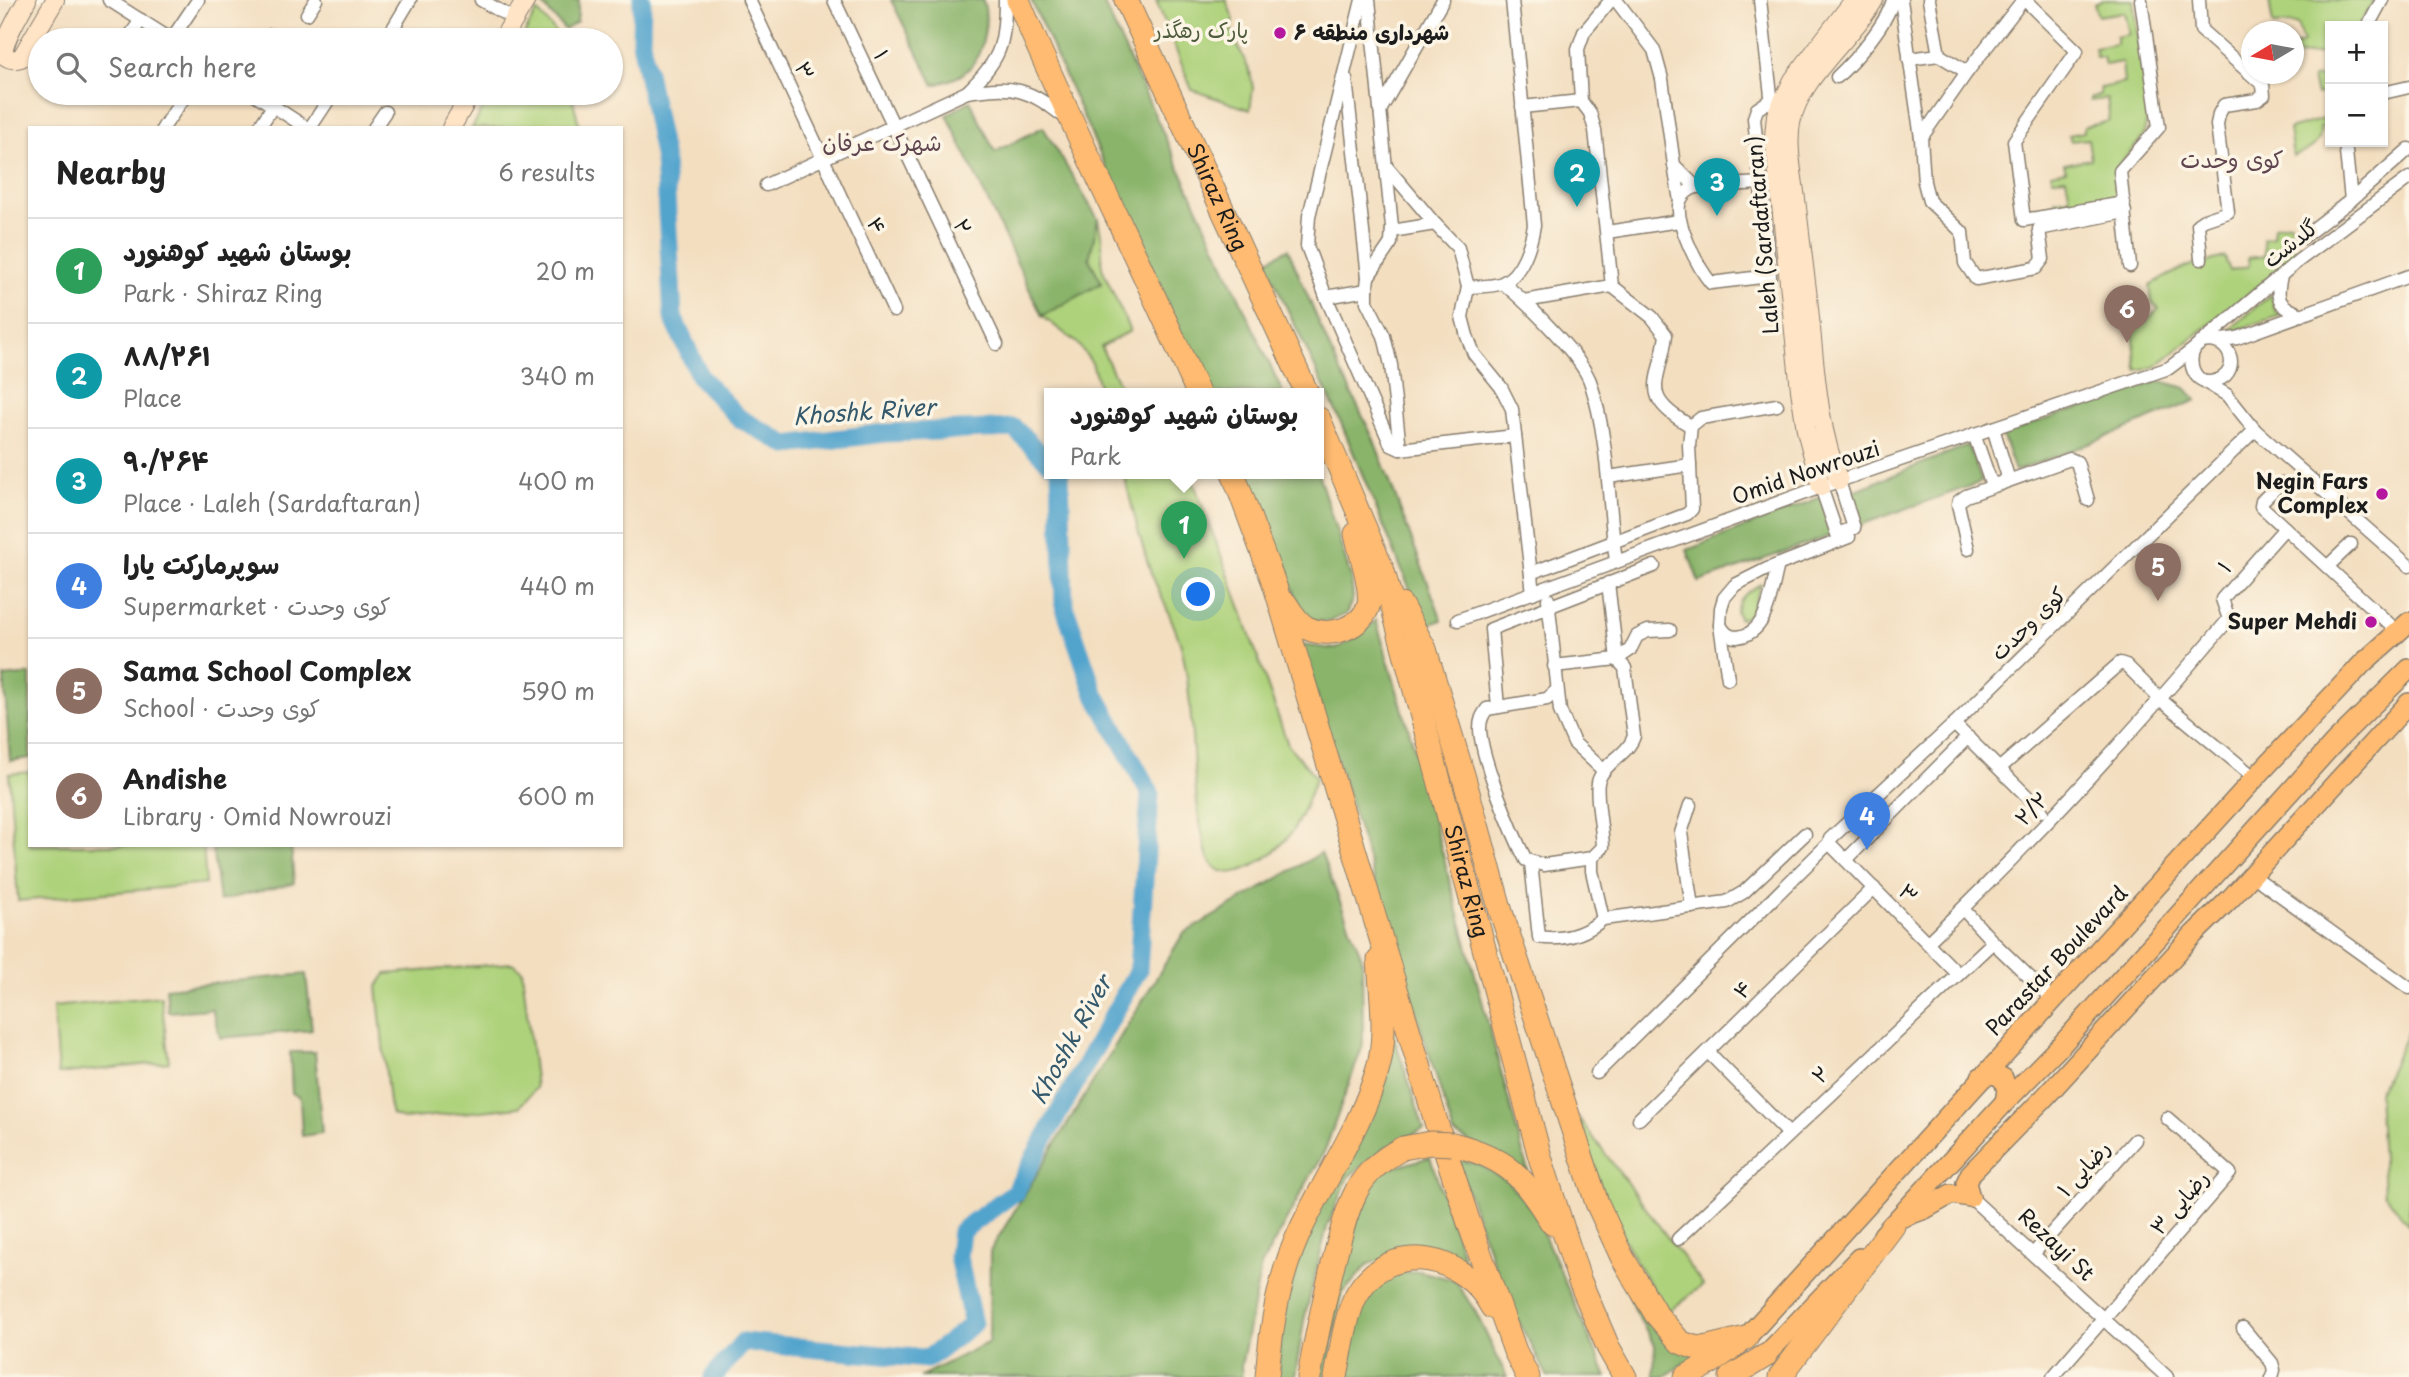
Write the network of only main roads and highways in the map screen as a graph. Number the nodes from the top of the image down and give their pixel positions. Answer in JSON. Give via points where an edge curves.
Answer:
{"nodes":[{"id":1,"x":1018,"y":0,"type":"edge"},
{"id":2,"x":1126,"y":0,"type":"edge"},
{"id":3,"x":1196,"y":388,"type":"edge"},
{"id":4,"x":1305,"y":388,"type":"edge"},
{"id":5,"x":1324,"y":431,"type":"edge"},
{"id":6,"x":1337,"y":462,"type":"junction"},
{"id":7,"x":1235,"y":479,"type":"edge"},
{"id":8,"x":1383,"y":571,"type":"junction"},
{"id":9,"x":1275,"y":586,"type":"junction"},
{"id":10,"x":2403,"y":627,"type":"edge"},
{"id":11,"x":2409,"y":669,"type":"edge"},
{"id":12,"x":2409,"y":703,"type":"edge"},
{"id":13,"x":2231,"y":898,"type":"junction"},
{"id":14,"x":2193,"y":899,"type":"junction"},
{"id":15,"x":1376,"y":919,"type":"junction"},
{"id":16,"x":2194,"y":934,"type":"junction"},
{"id":17,"x":2005,"y":1051,"type":"junction"},
{"id":18,"x":2033,"y":1074,"type":"junction"},
{"id":19,"x":1980,"y":1077,"type":"junction"},
{"id":20,"x":2005,"y":1102,"type":"junction"},
{"id":21,"x":1896,"y":1222,"type":"junction"},
{"id":22,"x":1579,"y":1279,"type":"junction"},
{"id":23,"x":1746,"y":1338,"type":"junction"},
{"id":24,"x":1515,"y":1352,"type":"junction"},
{"id":25,"x":1765,"y":1356,"type":"joint"},
{"id":26,"x":1268,"y":1377,"type":"edge"},
{"id":27,"x":1309,"y":1377,"type":"edge"},
{"id":28,"x":1336,"y":1377,"type":"edge"},
{"id":29,"x":1528,"y":1377,"type":"edge"},
{"id":30,"x":1625,"y":1377,"type":"edge"},
{"id":31,"x":1686,"y":1377,"type":"edge"},
{"id":32,"x":1731,"y":1377,"type":"edge"},
{"id":33,"x":1780,"y":1377,"type":"edge"}],
"edges":[{"from":1,"to":3,"type":"highway"},
{"from":2,"to":4,"type":"highway","name":"Shiraz Ring"},
{"from":5,"to":6,"type":"highway","name":"Shiraz Ring"},
{"from":6,"to":8,"type":"highway","name":"Shiraz Ring"},
{"from":6,"to":9,"type":"highway","via":[[1369,589],[1369,604],[1361,621],[1340,631],[1307,628]]},
{"from":7,"to":9,"type":"highway"},
{"from":8,"to":22,"type":"highway","name":"Shiraz Ring","via":[[1513,1060]]},
{"from":8,"to":23,"type":"highway","via":[[1424,649],[1505,924],[1597,1203],[1622,1257],[1656,1314],[1680,1342],[1704,1348]]},
{"from":9,"to":15,"type":"highway"},
{"from":10,"to":17,"type":"main road","name":"Parastar Boulevard","via":[[2356,670]]},
{"from":11,"to":14,"type":"main road","via":[[2334,743]]},
{"from":12,"to":13,"type":"main road"},
{"from":13,"to":14,"type":"main road"},
{"from":13,"to":16,"type":"main road"},
{"from":14,"to":16,"type":"main road"},
{"from":14,"to":18,"type":"main road"},
{"from":15,"to":24,"type":"highway","via":[[1468,1223]]},
{"from":15,"to":26,"type":"highway","via":[[1383,1019],[1378,1070],[1355,1128],[1291,1254],[1270,1333]]},
{"from":16,"to":21,"type":"main road","via":[[1970,1174],[1966,1183],[1970,1197],[1951,1194]]},
{"from":17,"to":18,"type":"main road","via":[[2013,1072]]},
{"from":17,"to":19,"type":"main road","name":"Parastar Boulevard"},
{"from":18,"to":20,"type":"main road"},
{"from":19,"to":20,"type":"main road","via":[[1993,1074],[2003,1078]]},
{"from":19,"to":23,"type":"main road","name":"Parastar Boulevard"},
{"from":20,"to":21,"type":"main road"},
{"from":21,"to":25,"type":"main road"},
{"from":21,"to":33,"type":"highway"},
{"from":22,"to":27,"type":"highway","bridge":true,"via":[[1553,1223],[1517,1174],[1452,1144],[1403,1148],[1371,1171],[1348,1210]]},
{"from":22,"to":30,"type":"highway","name":"Shiraz Ring"},
{"from":23,"to":31,"type":"highway"},
{"from":24,"to":28,"type":"highway","via":[[1488,1298],[1467,1277],[1438,1261],[1409,1259],[1378,1271],[1356,1295]]},
{"from":24,"to":29,"type":"highway"},
{"from":25,"to":32,"type":"highway"}]}
